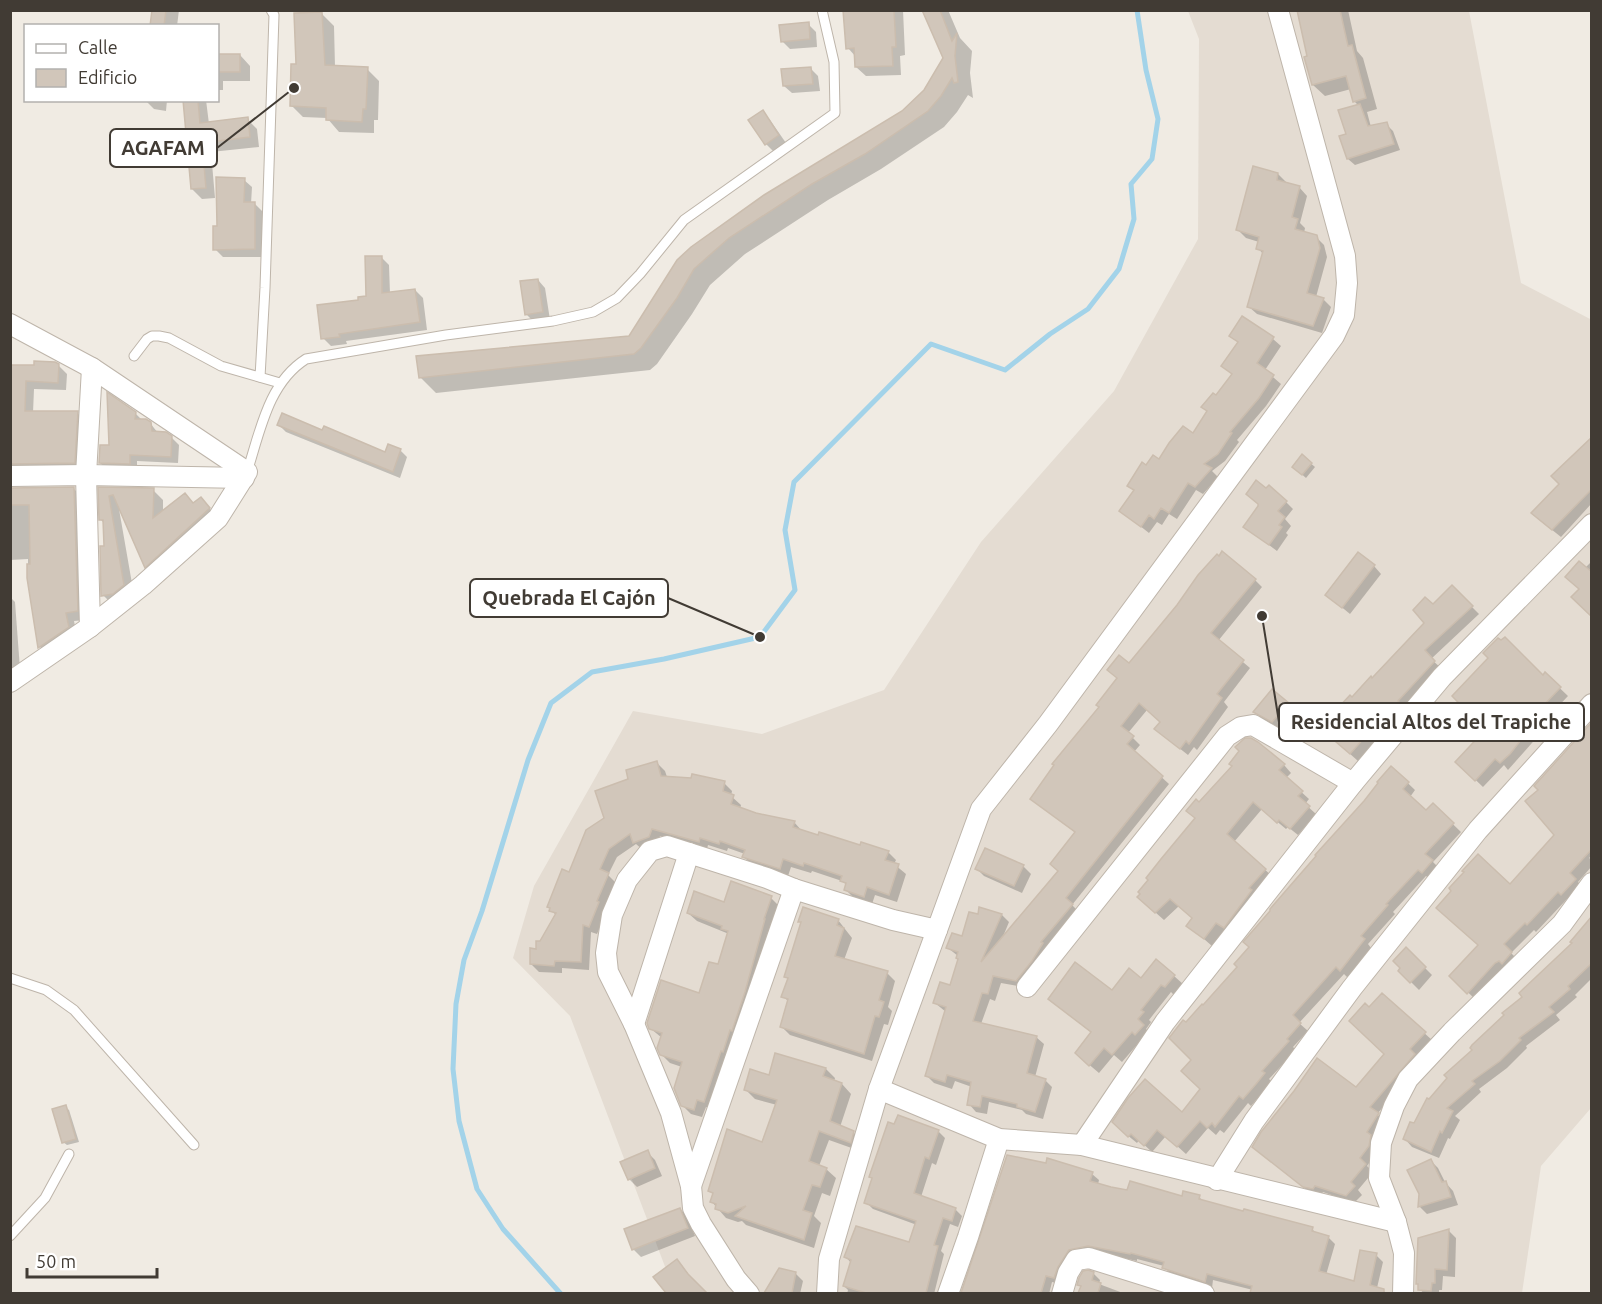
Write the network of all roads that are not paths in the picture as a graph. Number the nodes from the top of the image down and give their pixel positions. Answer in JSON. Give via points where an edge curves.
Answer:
{"nodes":[{"id":1,"x":822,"y":10,"type":"edge"},
{"id":2,"x":1278,"y":10,"type":"edge"},
{"id":3,"x":275,"y":12,"type":"edge"},
{"id":4,"x":10,"y":324,"type":"edge"},
{"id":5,"x":134,"y":356,"type":"dead end"},
{"id":6,"x":92,"y":368,"type":"junction"},
{"id":7,"x":260,"y":377,"type":"junction"},
{"id":8,"x":280,"y":383,"type":"junction"},
{"id":9,"x":86,"y":475,"type":"junction"},
{"id":10,"x":245,"y":475,"type":"junction"},
{"id":11,"x":10,"y":476,"type":"edge"},
{"id":12,"x":1592,"y":525,"type":"edge"},
{"id":13,"x":90,"y":627,"type":"junction"},
{"id":14,"x":10,"y":682,"type":"edge"},
{"id":15,"x":1592,"y":704,"type":"edge"},
{"id":16,"x":1353,"y":783,"type":"junction"},
{"id":17,"x":689,"y":853,"type":"junction"},
{"id":18,"x":1592,"y":883,"type":"edge"},
{"id":19,"x":794,"y":889,"type":"junction"},
{"id":20,"x":937,"y":930,"type":"junction"},
{"id":21,"x":10,"y":978,"type":"edge"},
{"id":22,"x":1027,"y":987,"type":"dead end"},
{"id":23,"x":634,"y":1024,"type":"junction"},
{"id":24,"x":879,"y":1089,"type":"junction"},
{"id":25,"x":999,"y":1139,"type":"junction"},
{"id":26,"x":194,"y":1144,"type":"dead end"},
{"id":27,"x":1082,"y":1145,"type":"junction"},
{"id":28,"x":69,"y":1154,"type":"dead end"},
{"id":29,"x":1217,"y":1180,"type":"junction"},
{"id":30,"x":691,"y":1186,"type":"junction"},
{"id":31,"x":1396,"y":1222,"type":"junction"},
{"id":32,"x":10,"y":1236,"type":"edge"},
{"id":33,"x":749,"y":1293,"type":"edge"},
{"id":34,"x":827,"y":1293,"type":"edge"},
{"id":35,"x":948,"y":1293,"type":"edge"},
{"id":36,"x":1062,"y":1293,"type":"edge"},
{"id":37,"x":1204,"y":1293,"type":"edge"},
{"id":38,"x":1403,"y":1293,"type":"edge"}],
"edges":[{"from":1,"to":8,"type":"lane","via":[[834,62],[835,113],[684,220],[616,298],[593,312],[553,321],[306,360],[292,368]]},
{"from":2,"to":20,"type":"street","via":[[1345,256],[1344,315],[1334,336],[981,810]]},
{"from":3,"to":7,"type":"lane"},
{"from":4,"to":6,"type":"street"},
{"from":5,"to":7,"type":"lane","via":[[147,339],[159,336],[221,366]]},
{"from":6,"to":9,"type":"street"},
{"from":6,"to":10,"type":"street"},
{"from":7,"to":8,"type":"lane"},
{"from":8,"to":10,"type":"lane"},
{"from":9,"to":10,"type":"street"},
{"from":9,"to":11,"type":"street"},
{"from":9,"to":13,"type":"street"},
{"from":10,"to":13,"type":"street","via":[[218,518]]},
{"from":12,"to":16,"type":"street","via":[[1442,677]]},
{"from":13,"to":14,"type":"street"},
{"from":15,"to":29,"type":"street","via":[[1478,830],[1352,988],[1254,1121]]},
{"from":16,"to":22,"type":"street","via":[[1253,725],[1234,731]]},
{"from":16,"to":27,"type":"street","via":[[1165,1022]]},
{"from":17,"to":19,"type":"street"},
{"from":17,"to":23,"type":"street"},
{"from":17,"to":23,"type":"street","via":[[668,846],[650,852],[627,880],[612,915],[606,952],[608,972]]},
{"from":18,"to":31,"type":"street","via":[[1562,924],[1408,1079],[1381,1143],[1379,1178]]},
{"from":19,"to":20,"type":"street"},
{"from":19,"to":30,"type":"street"},
{"from":20,"to":24,"type":"street"},
{"from":21,"to":26,"type":"lane","via":[[46,990],[74,1010]]},
{"from":23,"to":30,"type":"street","via":[[671,1113]]},
{"from":24,"to":25,"type":"street"},
{"from":24,"to":34,"type":"street","via":[[829,1258]]},
{"from":25,"to":27,"type":"street"},
{"from":25,"to":35,"type":"street"},
{"from":27,"to":29,"type":"street"},
{"from":28,"to":32,"type":"lane","via":[[45,1198]]},
{"from":29,"to":31,"type":"street"},
{"from":30,"to":33,"type":"street","via":[[693,1208],[701,1224]]},
{"from":31,"to":38,"type":"street","via":[[1404,1253]]},
{"from":36,"to":37,"type":"street","via":[[1076,1260],[1089,1258]]}]}
